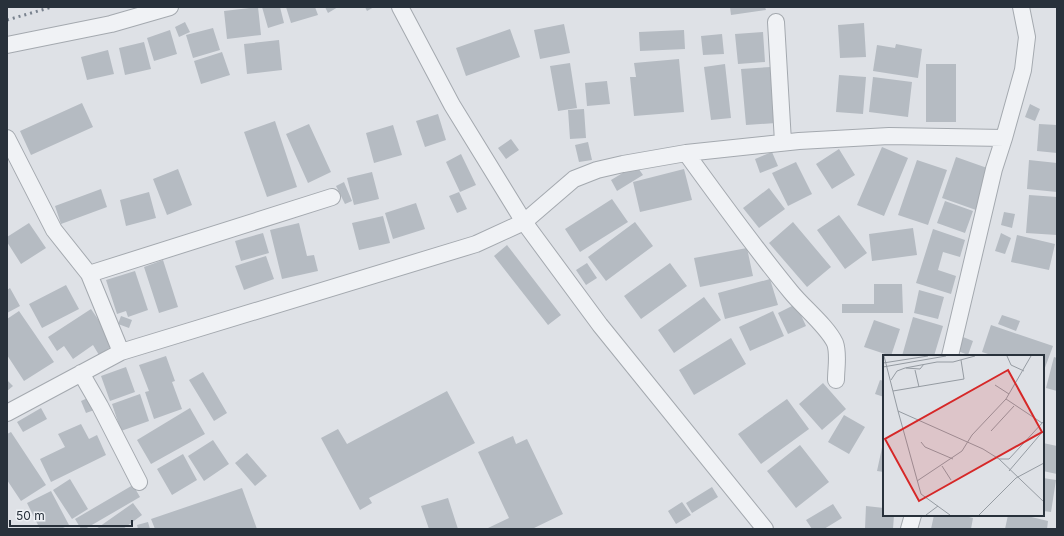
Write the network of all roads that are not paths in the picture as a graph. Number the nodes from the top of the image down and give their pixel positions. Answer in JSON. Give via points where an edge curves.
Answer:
{"nodes":[{"id":1,"x":170,"y":7,"type":"edge"},
{"id":2,"x":400,"y":7,"type":"edge"},
{"id":3,"x":1021,"y":7,"type":"edge"},
{"id":4,"x":776,"y":22,"type":"dead end"},
{"id":5,"x":7,"y":46,"type":"edge"},
{"id":6,"x":7,"y":138,"type":"edge"},
{"id":7,"x":1004,"y":138,"type":"junction"},
{"id":8,"x":783,"y":142,"type":"junction"},
{"id":9,"x":686,"y":153,"type":"junction"},
{"id":10,"x":332,"y":197,"type":"dead end"},
{"id":11,"x":524,"y":222,"type":"junction"},
{"id":12,"x":89,"y":274,"type":"junction"},
{"id":13,"x":121,"y":352,"type":"junction"},
{"id":14,"x":950,"y":355,"type":"edge"},
{"id":15,"x":81,"y":373,"type":"junction"},
{"id":16,"x":836,"y":380,"type":"dead end"},
{"id":17,"x":7,"y":413,"type":"edge"},
{"id":18,"x":139,"y":482,"type":"dead end"},
{"id":19,"x":912,"y":516,"type":"edge"},
{"id":20,"x":765,"y":529,"type":"edge"},
{"id":21,"x":909,"y":529,"type":"edge"}],
"edges":[{"from":1,"to":5,"type":"street","via":[[111,24]]},
{"from":2,"to":11,"type":"street","via":[[452,106]]},
{"from":3,"to":7,"type":"street","via":[[1027,37],[1023,70]]},
{"from":4,"to":8,"type":"street"},
{"from":6,"to":12,"type":"street","via":[[54,230]]},
{"from":7,"to":8,"type":"street","via":[[889,136]]},
{"from":7,"to":14,"type":"street","via":[[994,169]]},
{"from":8,"to":9,"type":"street"},
{"from":9,"to":11,"type":"street","via":[[597,170],[574,179]]},
{"from":9,"to":16,"type":"street","via":[[787,287],[827,332],[837,354]]},
{"from":10,"to":12,"type":"street"},
{"from":11,"to":13,"type":"street","via":[[476,244]]},
{"from":11,"to":20,"type":"street","via":[[600,325]]},
{"from":12,"to":13,"type":"street"},
{"from":13,"to":15,"type":"street"},
{"from":15,"to":17,"type":"street"},
{"from":15,"to":18,"type":"street"},
{"from":19,"to":21,"type":"street"}]}
